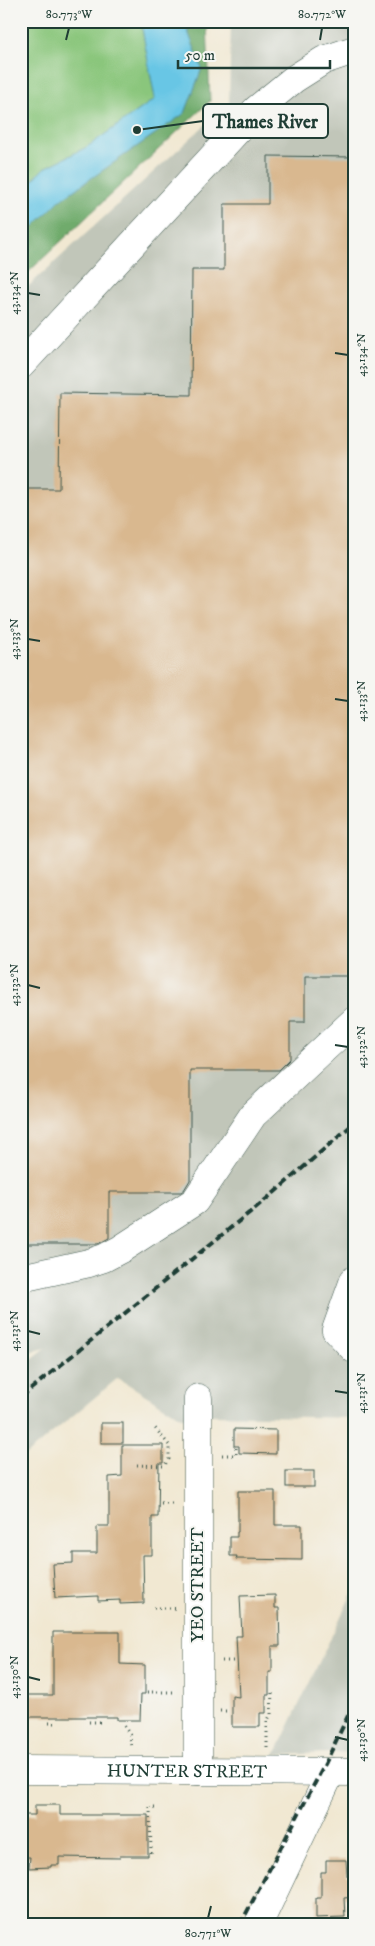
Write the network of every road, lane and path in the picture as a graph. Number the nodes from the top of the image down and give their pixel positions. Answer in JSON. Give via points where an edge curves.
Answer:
{"nodes":[{"id":1,"x":354,"y":50,"type":"edge"},
{"id":2,"x":21,"y":365,"type":"edge"},
{"id":3,"x":354,"y":1021,"type":"edge"},
{"id":4,"x":21,"y":1278,"type":"edge"},
{"id":5,"x":354,"y":1280,"type":"edge"},
{"id":6,"x":354,"y":1349,"type":"edge"},
{"id":7,"x":198,"y":1398,"type":"dead end"},
{"id":8,"x":155,"y":1428,"type":"dead end"},
{"id":9,"x":236,"y":1447,"type":"dead end"},
{"id":10,"x":220,"y":1455,"type":"dead end"},
{"id":11,"x":137,"y":1465,"type":"dead end"},
{"id":12,"x":154,"y":1608,"type":"dead end"},
{"id":13,"x":184,"y":1608,"type":"dead end"},
{"id":14,"x":147,"y":1692,"type":"dead end"},
{"id":15,"x":175,"y":1692,"type":"dead end"},
{"id":16,"x":272,"y":1692,"type":"dead end"},
{"id":17,"x":89,"y":1722,"type":"dead end"},
{"id":18,"x":100,"y":1722,"type":"dead end"},
{"id":19,"x":49,"y":1723,"type":"dead end"},
{"id":20,"x":59,"y":1723,"type":"dead end"},
{"id":21,"x":124,"y":1726,"type":"dead end"},
{"id":22,"x":131,"y":1756,"type":"dead end"},
{"id":23,"x":267,"y":1756,"type":"dead end"},
{"id":24,"x":21,"y":1770,"type":"edge"},
{"id":25,"x":198,"y":1771,"type":"junction"},
{"id":26,"x":343,"y":1772,"type":"edge"},
{"id":27,"x":157,"y":1807,"type":"dead end"},
{"id":28,"x":151,"y":1853,"type":"dead end"},
{"id":29,"x":258,"y":1925,"type":"edge"}],
"edges":[{"from":1,"to":2,"type":"street","via":[[324,60],[256,110]]},
{"from":3,"to":4,"type":"street","via":[[253,1116],[195,1201],[104,1258]]},
{"from":5,"to":6,"type":"street","via":[[336,1330]]},
{"from":7,"to":25,"type":"street","name":"YEO STREET"},
{"from":8,"to":11,"type":"path","via":[[169,1445],[169,1459],[164,1466]]},
{"from":9,"to":10,"type":"path","via":[[236,1455]]},
{"from":12,"to":13,"type":"path"},
{"from":14,"to":15,"type":"path"},
{"from":16,"to":23,"type":"path","via":[[272,1714],[267,1722]]},
{"from":17,"to":18,"type":"path"},
{"from":19,"to":20,"type":"path"},
{"from":21,"to":22,"type":"path","via":[[130,1735]]},
{"from":24,"to":25,"type":"street","name":"HUNTER STREET"},
{"from":25,"to":26,"type":"street","name":"HUNTER STREET"},
{"from":26,"to":29,"type":"street"},
{"from":27,"to":28,"type":"path","via":[[150,1807]]}]}
